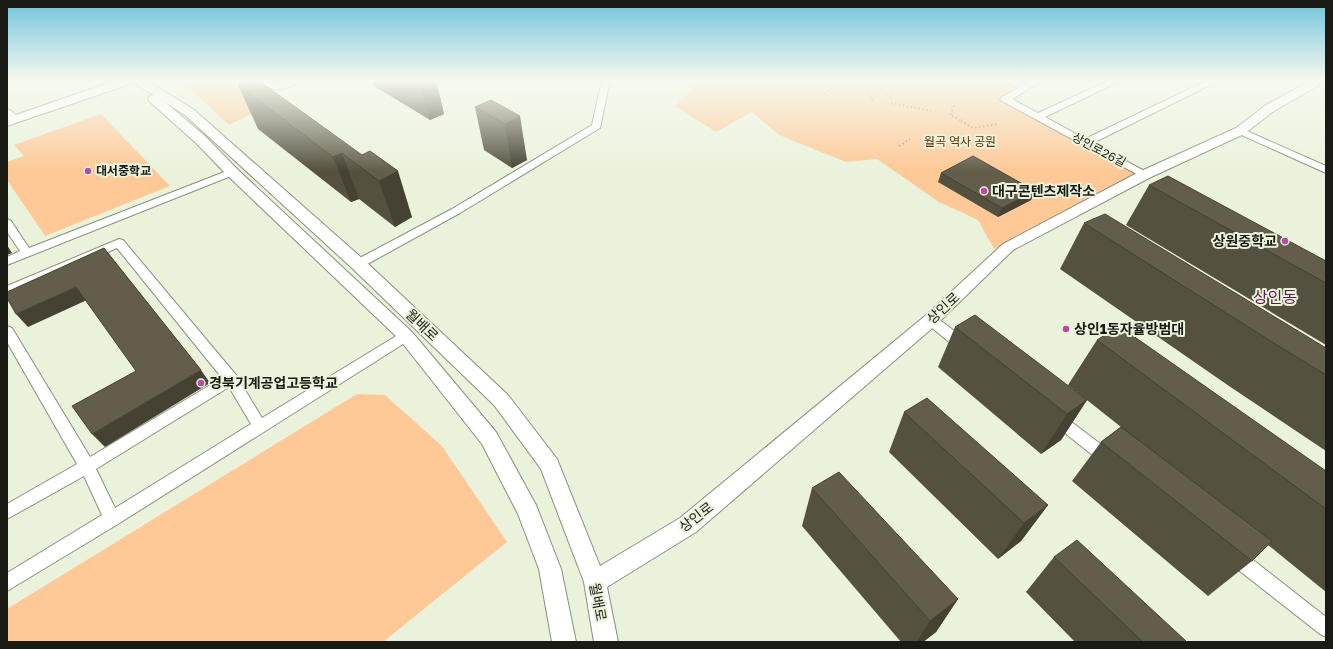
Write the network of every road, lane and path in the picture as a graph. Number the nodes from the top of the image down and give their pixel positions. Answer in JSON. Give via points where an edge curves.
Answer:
{"nodes":[{"id":1,"x":34,"y":110,"type":"edge"},
{"id":2,"x":167,"y":110,"type":"edge"},
{"id":3,"x":186,"y":110,"type":"edge"},
{"id":4,"x":601,"y":110,"type":"edge"},
{"id":5,"x":928,"y":110,"type":"edge"},
{"id":6,"x":952,"y":110,"type":"edge"},
{"id":7,"x":1025,"y":110,"type":"edge"},
{"id":8,"x":1052,"y":110,"type":"edge"},
{"id":9,"x":1153,"y":110,"type":"edge"},
{"id":10,"x":1267,"y":110,"type":"edge"},
{"id":11,"x":931,"y":111,"type":"dead end"},
{"id":12,"x":1037,"y":117,"type":"junction"},
{"id":13,"x":10,"y":118,"type":"edge"},
{"id":14,"x":998,"y":124,"type":"dead end"},
{"id":15,"x":1240,"y":131,"type":"junction"},
{"id":16,"x":910,"y":139,"type":"dead end"},
{"id":17,"x":1085,"y":143,"type":"junction"},
{"id":18,"x":899,"y":146,"type":"dead end"},
{"id":19,"x":1326,"y":170,"type":"edge"},
{"id":20,"x":232,"y":172,"type":"junction"},
{"id":21,"x":1144,"y":175,"type":"junction"},
{"id":22,"x":7,"y":223,"type":"edge"},
{"id":23,"x":27,"y":253,"type":"junction"},
{"id":24,"x":7,"y":261,"type":"edge"},
{"id":25,"x":358,"y":264,"type":"junction"},
{"id":26,"x":7,"y":291,"type":"edge"},
{"id":27,"x":931,"y":320,"type":"junction"},
{"id":28,"x":7,"y":331,"type":"edge"},
{"id":29,"x":406,"y":336,"type":"junction"},
{"id":30,"x":975,"y":354,"type":"edge"},
{"id":31,"x":231,"y":379,"type":"junction"},
{"id":32,"x":1044,"y":408,"type":"edge"},
{"id":33,"x":260,"y":427,"type":"junction"},
{"id":34,"x":87,"y":466,"type":"junction"},
{"id":35,"x":1119,"y":467,"type":"edge"},
{"id":36,"x":7,"y":512,"type":"edge"},
{"id":37,"x":112,"y":518,"type":"junction"},
{"id":38,"x":1219,"y":545,"type":"edge"},
{"id":39,"x":595,"y":582,"type":"junction"},
{"id":40,"x":7,"y":583,"type":"edge"},
{"id":41,"x":1326,"y":628,"type":"edge"},
{"id":42,"x":564,"y":642,"type":"edge"},
{"id":43,"x":606,"y":642,"type":"edge"}],
"edges":[{"from":1,"to":13,"type":"main road"},
{"from":2,"to":20,"type":"main road","name":"월배로"},
{"from":3,"to":25,"type":"main road","name":"월배로"},
{"from":4,"to":25,"type":"street","via":[[598,126],[456,211]]},
{"from":5,"to":11,"type":"path"},
{"from":6,"to":14,"type":"path","via":[[950,115],[973,128]]},
{"from":7,"to":12,"type":"street","name":"상인로26길"},
{"from":8,"to":12,"type":"street"},
{"from":9,"to":17,"type":"street"},
{"from":10,"to":15,"type":"main road","name":"상인로"},
{"from":12,"to":17,"type":"street","name":"상인로26길"},
{"from":15,"to":19,"type":"street"},
{"from":15,"to":21,"type":"main road","name":"상인로"},
{"from":16,"to":18,"type":"path"},
{"from":17,"to":21,"type":"street","name":"상인로26길"},
{"from":20,"to":23,"type":"street"},
{"from":20,"to":29,"type":"main road","name":"월배로"},
{"from":21,"to":27,"type":"main road","name":"상인로","via":[[1008,247]]},
{"from":22,"to":23,"type":"street"},
{"from":23,"to":24,"type":"street"},
{"from":25,"to":39,"type":"main road","name":"월배로","via":[[501,400],[550,465]]},
{"from":26,"to":31,"type":"street","via":[[119,243]]},
{"from":27,"to":30,"type":"street"},
{"from":27,"to":39,"type":"main road","name":"상인로","via":[[688,525]]},
{"from":28,"to":34,"type":"street"},
{"from":29,"to":33,"type":"street"},
{"from":29,"to":42,"type":"main road","name":"월배로","via":[[489,438],[528,512],[550,569]]},
{"from":31,"to":33,"type":"street"},
{"from":31,"to":34,"type":"street"},
{"from":32,"to":35,"type":"street"},
{"from":33,"to":37,"type":"street"},
{"from":34,"to":36,"type":"street"},
{"from":34,"to":37,"type":"street"},
{"from":37,"to":40,"type":"street"},
{"from":38,"to":41,"type":"street"},
{"from":39,"to":43,"type":"main road","name":"월배로"}]}
